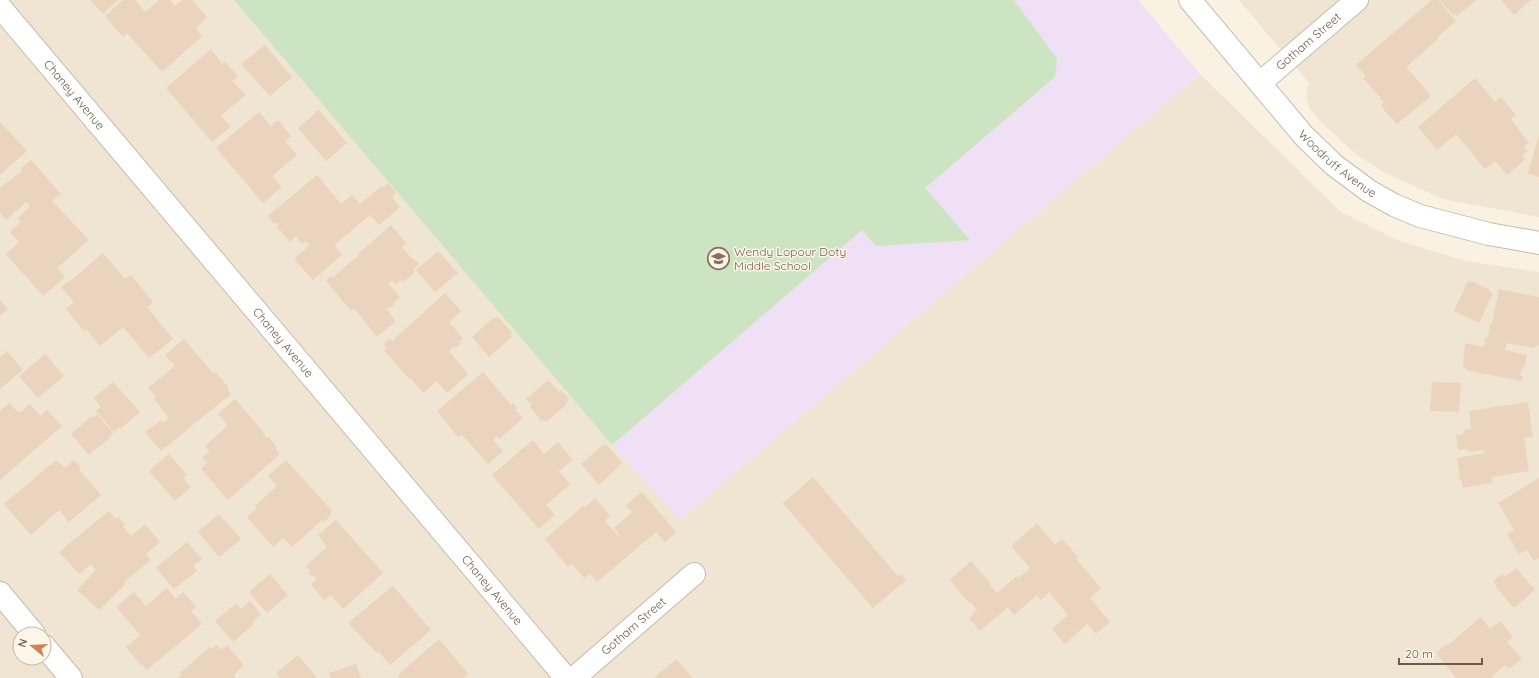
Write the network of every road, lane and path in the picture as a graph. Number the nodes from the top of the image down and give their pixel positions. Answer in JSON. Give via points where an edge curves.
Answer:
{"nodes":[{"id":1,"x":1190,"y":0,"type":"edge"},
{"id":2,"x":1357,"y":0,"type":"edge"},
{"id":3,"x":0,"y":7,"type":"edge"},
{"id":4,"x":1260,"y":83,"type":"junction"},
{"id":5,"x":1539,"y":243,"type":"edge"},
{"id":6,"x":694,"y":574,"type":"dead end"},
{"id":7,"x":0,"y":593,"type":"edge"},
{"id":8,"x":27,"y":626,"type":"edge"},
{"id":9,"x":52,"y":655,"type":"edge"},
{"id":10,"x":71,"y":678,"type":"edge"},
{"id":11,"x":566,"y":678,"type":"edge"},
{"id":12,"x":574,"y":678,"type":"edge"}],
"edges":[{"from":1,"to":4,"type":"street","name":"Woodruff Avenue"},
{"from":2,"to":4,"type":"street","name":"Gotham Street"},
{"from":3,"to":11,"type":"street","name":"Chaney Avenue"},
{"from":4,"to":5,"type":"street","name":"Woodruff Avenue","via":[[1304,136],[1334,165],[1369,191],[1420,216],[1489,234]]},
{"from":6,"to":12,"type":"street","name":"Gotham Street"},
{"from":7,"to":8,"type":"street"},
{"from":9,"to":10,"type":"street"}]}
